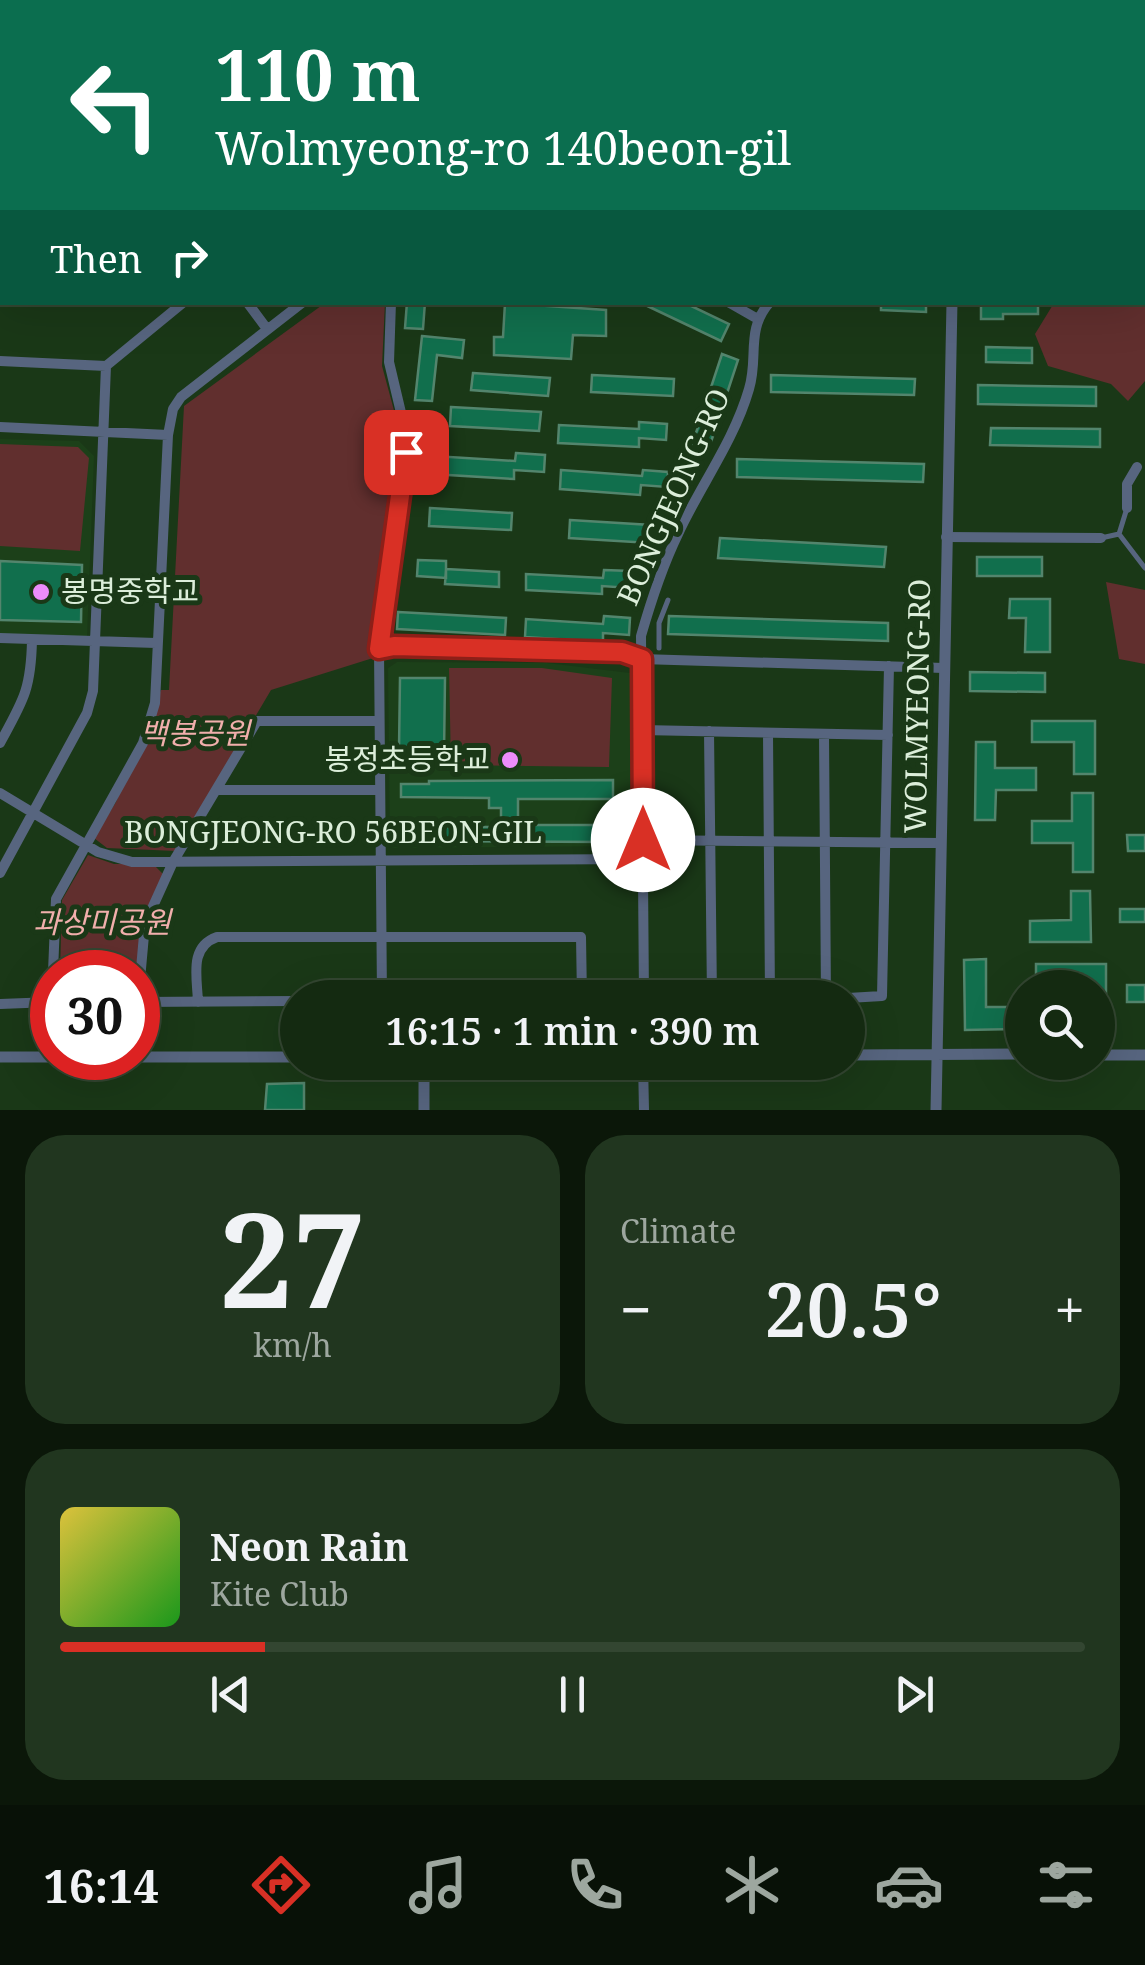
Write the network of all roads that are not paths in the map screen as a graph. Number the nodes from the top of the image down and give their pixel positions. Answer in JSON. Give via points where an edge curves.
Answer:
{"nodes":[{"id":1,"x":180,"y":305,"type":"edge"},
{"id":2,"x":249,"y":305,"type":"edge"},
{"id":3,"x":299,"y":305,"type":"edge"},
{"id":4,"x":391,"y":305,"type":"edge"},
{"id":5,"x":733,"y":305,"type":"edge"},
{"id":6,"x":767,"y":305,"type":"edge"},
{"id":7,"x":952,"y":305,"type":"edge"},
{"id":8,"x":756,"y":318,"type":"junction"},
{"id":9,"x":267,"y":329,"type":"junction"},
{"id":10,"x":0,"y":361,"type":"edge"},
{"id":11,"x":106,"y":366,"type":"junction"},
{"id":12,"x":0,"y":427,"type":"edge"},
{"id":13,"x":102,"y":432,"type":"junction"},
{"id":14,"x":168,"y":435,"type":"junction"},
{"id":15,"x":1137,"y":467,"type":"dead end"},
{"id":16,"x":1127,"y":508,"type":"joint"},
{"id":17,"x":1118,"y":534,"type":"junction"},
{"id":18,"x":946,"y":537,"type":"junction"},
{"id":19,"x":1101,"y":538,"type":"joint"},
{"id":20,"x":1145,"y":568,"type":"edge"},
{"id":21,"x":668,"y":600,"type":"dead end"},
{"id":22,"x":0,"y":638,"type":"edge"},
{"id":23,"x":32,"y":640,"type":"junction"},
{"id":24,"x":92,"y":642,"type":"junction"},
{"id":25,"x":156,"y":642,"type":"junction"},
{"id":26,"x":659,"y":648,"type":"dead end"},
{"id":27,"x":379,"y":649,"type":"junction"},
{"id":28,"x":642,"y":659,"type":"junction"},
{"id":29,"x":890,"y":666,"type":"junction"},
{"id":30,"x":944,"y":668,"type":"junction"},
{"id":31,"x":379,"y":721,"type":"junction"},
{"id":32,"x":4,"y":727,"type":"edge"},
{"id":33,"x":642,"y":730,"type":"junction"},
{"id":34,"x":709,"y":731,"type":"junction"},
{"id":35,"x":768,"y":733,"type":"junction"},
{"id":36,"x":824,"y":734,"type":"junction"},
{"id":37,"x":888,"y":736,"type":"junction"},
{"id":38,"x":0,"y":744,"type":"edge"},
{"id":39,"x":217,"y":790,"type":"junction"},
{"id":40,"x":379,"y":790,"type":"junction"},
{"id":41,"x":0,"y":793,"type":"edge"},
{"id":42,"x":31,"y":814,"type":"junction"},
{"id":43,"x":643,"y":840,"type":"junction"},
{"id":44,"x":711,"y":840,"type":"junction"},
{"id":45,"x":768,"y":841,"type":"junction"},
{"id":46,"x":824,"y":842,"type":"junction"},
{"id":47,"x":886,"y":843,"type":"junction"},
{"id":48,"x":941,"y":843,"type":"junction"},
{"id":49,"x":85,"y":846,"type":"junction"},
{"id":50,"x":379,"y":860,"type":"junction"},
{"id":51,"x":643,"y":860,"type":"junction"},
{"id":52,"x":174,"y":862,"type":"junction"},
{"id":53,"x":0,"y":873,"type":"edge"},
{"id":54,"x":381,"y":938,"type":"junction"},
{"id":55,"x":54,"y":950,"type":"edge"},
{"id":56,"x":382,"y":980,"type":"edge"},
{"id":57,"x":582,"y":980,"type":"edge"},
{"id":58,"x":644,"y":980,"type":"edge"},
{"id":59,"x":712,"y":980,"type":"edge"},
{"id":60,"x":770,"y":980,"type":"edge"},
{"id":61,"x":826,"y":980,"type":"edge"},
{"id":62,"x":865,"y":997,"type":"edge"},
{"id":63,"x":280,"y":1001,"type":"edge"},
{"id":64,"x":198,"y":1002,"type":"junction"},
{"id":65,"x":30,"y":1003,"type":"edge"},
{"id":66,"x":0,"y":1004,"type":"edge"},
{"id":67,"x":865,"y":1054,"type":"edge"},
{"id":68,"x":938,"y":1054,"type":"junction"},
{"id":69,"x":1005,"y":1054,"type":"edge"},
{"id":70,"x":1115,"y":1054,"type":"edge"},
{"id":71,"x":1145,"y":1055,"type":"edge"},
{"id":72,"x":0,"y":1057,"type":"edge"},
{"id":73,"x":30,"y":1057,"type":"edge"},
{"id":74,"x":160,"y":1057,"type":"edge"},
{"id":75,"x":280,"y":1057,"type":"edge"},
{"id":76,"x":424,"y":1080,"type":"edge"},
{"id":77,"x":644,"y":1080,"type":"edge"},
{"id":78,"x":424,"y":1110,"type":"edge"},
{"id":79,"x":644,"y":1110,"type":"edge"},
{"id":80,"x":936,"y":1110,"type":"edge"}],
"edges":[{"from":1,"to":11,"type":"street"},
{"from":2,"to":9,"type":"street"},
{"from":3,"to":9,"type":"street"},
{"from":4,"to":27,"type":"street","via":[[389,362],[407,438]]},
{"from":5,"to":8,"type":"street"},
{"from":6,"to":8,"type":"street"},
{"from":7,"to":18,"type":"street","name":"WOLMYEONG-RO"},
{"from":8,"to":28,"type":"street","name":"BONGJEONG-RO","via":[[750,386],[653,595]]},
{"from":9,"to":14,"type":"street","via":[[180,397]]},
{"from":10,"to":11,"type":"street"},
{"from":11,"to":13,"type":"street"},
{"from":12,"to":13,"type":"street"},
{"from":13,"to":14,"type":"street"},
{"from":13,"to":24,"type":"street"},
{"from":14,"to":25,"type":"street"},
{"from":15,"to":16,"type":"street","via":[[1127,484]]},
{"from":16,"to":17,"type":"lane"},
{"from":17,"to":19,"type":"lane"},
{"from":17,"to":20,"type":"lane"},
{"from":18,"to":19,"type":"street"},
{"from":18,"to":30,"type":"street","name":"WOLMYEONG-RO"},
{"from":21,"to":26,"type":"lane"},
{"from":22,"to":23,"type":"street"},
{"from":23,"to":24,"type":"street"},
{"from":23,"to":32,"type":"street","via":[[27,695]]},
{"from":24,"to":25,"type":"street"},
{"from":24,"to":42,"type":"street","via":[[87,713]]},
{"from":25,"to":49,"type":"street","via":[[150,726]]},
{"from":27,"to":28,"type":"street","via":[[622,652]]},
{"from":27,"to":31,"type":"street"},
{"from":28,"to":29,"type":"street"},
{"from":28,"to":33,"type":"street","name":"BONGJEONG-RO"},
{"from":29,"to":30,"type":"street"},
{"from":29,"to":37,"type":"street"},
{"from":30,"to":48,"type":"street","name":"WOLMYEONG-RO"},
{"from":31,"to":39,"type":"street","via":[[257,721]]},
{"from":31,"to":40,"type":"street"},
{"from":32,"to":38,"type":"street"},
{"from":33,"to":34,"type":"street"},
{"from":33,"to":43,"type":"street","name":"BONGJEONG-RO"},
{"from":34,"to":35,"type":"street"},
{"from":34,"to":44,"type":"street"},
{"from":35,"to":36,"type":"street"},
{"from":35,"to":45,"type":"street"},
{"from":36,"to":37,"type":"street"},
{"from":36,"to":46,"type":"street"},
{"from":37,"to":47,"type":"street"},
{"from":39,"to":40,"type":"street"},
{"from":39,"to":52,"type":"street"},
{"from":40,"to":50,"type":"street"},
{"from":41,"to":42,"type":"street","name":"BONGJEONG-RO 56BEON-GIL"},
{"from":42,"to":49,"type":"street","name":"BONGJEONG-RO 56BEON-GIL"},
{"from":42,"to":53,"type":"street"},
{"from":43,"to":44,"type":"street"},
{"from":43,"to":51,"type":"street","name":"BONGJEONG-RO"},
{"from":44,"to":45,"type":"street"},
{"from":44,"to":59,"type":"street"},
{"from":45,"to":46,"type":"street"},
{"from":45,"to":60,"type":"street"},
{"from":46,"to":47,"type":"street"},
{"from":46,"to":61,"type":"street"},
{"from":47,"to":48,"type":"street"},
{"from":47,"to":62,"type":"street","via":[[882,996]]},
{"from":48,"to":68,"type":"street","name":"WOLMYEONG-RO"},
{"from":49,"to":52,"type":"street","name":"BONGJEONG-RO 56BEON-GIL","via":[[112,858]]},
{"from":49,"to":55,"type":"street","via":[[56,899]]},
{"from":50,"to":51,"type":"street","name":"BONGJEONG-RO 56BEON-GIL"},
{"from":50,"to":52,"type":"street","name":"BONGJEONG-RO 56BEON-GIL"},
{"from":50,"to":54,"type":"street"},
{"from":51,"to":58,"type":"street","name":"BONGJEONG-RO"},
{"from":52,"to":64,"type":"street","via":[[145,924],[138,1002]]},
{"from":54,"to":56,"type":"street"},
{"from":54,"to":57,"type":"street","via":[[581,937]]},
{"from":54,"to":64,"type":"street","via":[[217,937],[197,953]]},
{"from":63,"to":64,"type":"street"},
{"from":65,"to":66,"type":"street"},
{"from":67,"to":68,"type":"street"},
{"from":68,"to":69,"type":"street"},
{"from":68,"to":80,"type":"street","name":"WOLMYEONG-RO"},
{"from":70,"to":71,"type":"street"},
{"from":72,"to":73,"type":"street"},
{"from":74,"to":75,"type":"street"},
{"from":76,"to":78,"type":"street"},
{"from":77,"to":79,"type":"street"}]}
